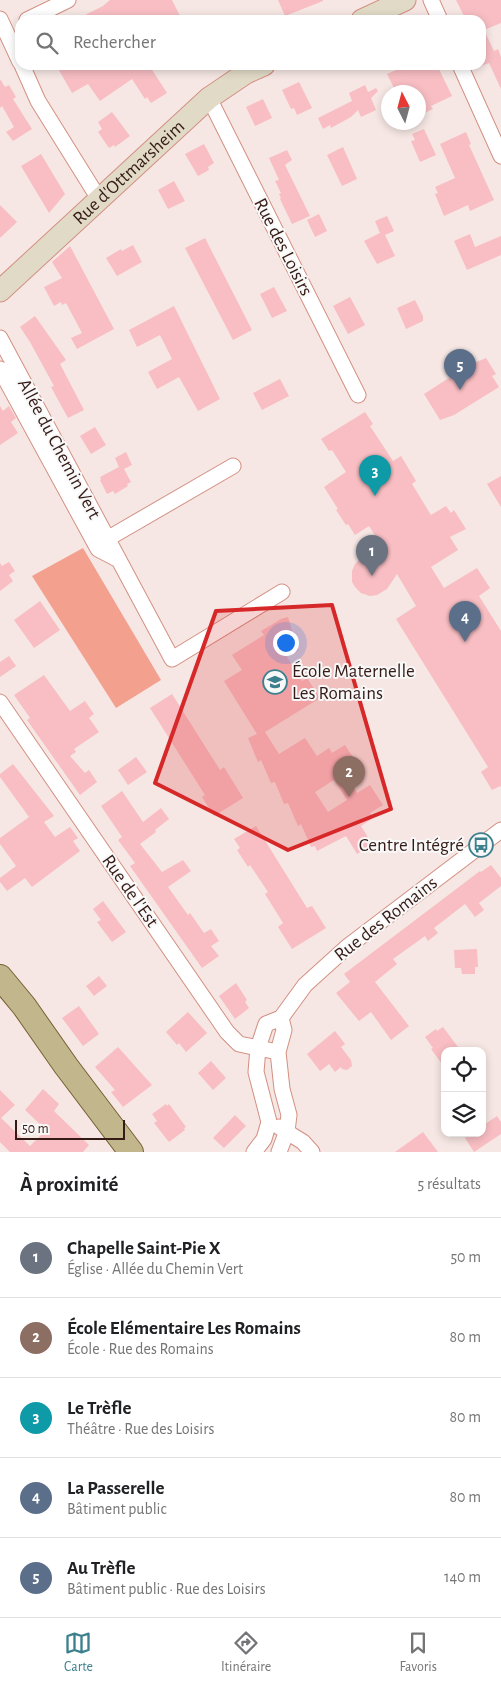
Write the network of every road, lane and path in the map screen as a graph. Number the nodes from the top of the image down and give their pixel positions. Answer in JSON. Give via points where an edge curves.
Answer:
{"nodes":[{"id":1,"x":68,"y":0,"type":"edge"},
{"id":2,"x":405,"y":0,"type":"edge"},
{"id":3,"x":430,"y":0,"type":"edge"},
{"id":4,"x":37,"y":15,"type":"edge"},
{"id":5,"x":373,"y":15,"type":"edge"},
{"id":6,"x":438,"y":15,"type":"edge"},
{"id":7,"x":3,"y":25,"type":"edge"},
{"id":8,"x":15,"y":50,"type":"edge"},
{"id":9,"x":24,"y":70,"type":"edge"},
{"id":10,"x":253,"y":70,"type":"edge"},
{"id":11,"x":462,"y":70,"type":"edge"},
{"id":12,"x":209,"y":98,"type":"junction"},
{"id":13,"x":501,"y":156,"type":"edge"},
{"id":14,"x":99,"y":199,"type":"junction"},
{"id":15,"x":0,"y":291,"type":"edge"},
{"id":16,"x":0,"y":338,"type":"edge"},
{"id":17,"x":0,"y":369,"type":"edge"},
{"id":18,"x":358,"y":395,"type":"dead end"},
{"id":19,"x":233,"y":466,"type":"dead end"},
{"id":20,"x":108,"y":539,"type":"junction"},
{"id":21,"x":119,"y":560,"type":"junction"},
{"id":22,"x":282,"y":592,"type":"dead end"},
{"id":23,"x":0,"y":702,"type":"edge"},
{"id":24,"x":501,"y":830,"type":"edge"},
{"id":25,"x":0,"y":977,"type":"edge"},
{"id":26,"x":281,"y":1018,"type":"junction"},
{"id":27,"x":258,"y":1048,"type":"junction"},
{"id":28,"x":278,"y":1052,"type":"junction"},
{"id":29,"x":269,"y":1122,"type":"junction"},
{"id":30,"x":287,"y":1130,"type":"junction"},
{"id":31,"x":131,"y":1152,"type":"edge"},
{"id":32,"x":254,"y":1152,"type":"edge"},
{"id":33,"x":279,"y":1152,"type":"edge"},
{"id":34,"x":312,"y":1152,"type":"edge"}],
"edges":[{"from":1,"to":4,"type":"street"},
{"from":2,"to":5,"type":"main road"},
{"from":3,"to":6,"type":"street"},
{"from":7,"to":8,"type":"street"},
{"from":9,"to":14,"type":"street","via":[[38,101]]},
{"from":10,"to":12,"type":"main road","name":"Rue d'Ottmarsheim"},
{"from":11,"to":13,"type":"street"},
{"from":12,"to":14,"type":"main road","name":"Rue d'Ottmarsheim"},
{"from":12,"to":18,"type":"street","name":"Rue des Loisirs"},
{"from":14,"to":15,"type":"main road","name":"Rue d'Ottmarsheim"},
{"from":16,"to":20,"type":"street","name":"Allée du Chemin Vert"},
{"from":17,"to":21,"type":"street","name":"Allée du Chemin Vert","via":[[98,549]]},
{"from":19,"to":20,"type":"street"},
{"from":20,"to":21,"type":"street","name":"Allée du Chemin Vert"},
{"from":21,"to":22,"type":"street","name":"Allée du Chemin Vert","via":[[172,659]]},
{"from":23,"to":27,"type":"street","name":"Rue de l'Est","via":[[227,1032],[239,1044]]},
{"from":24,"to":26,"type":"street","name":"Rue des Romains","via":[[347,947],[305,985]]},
{"from":25,"to":31,"type":"main road"},
{"from":26,"to":27,"type":"street","name":"Rue des Romains","via":[[266,1024]]},
{"from":26,"to":28,"type":"street","via":[[284,1030]]},
{"from":27,"to":28,"type":"street","name":"Rue de l'Est"},
{"from":27,"to":29,"type":"street","name":"Rue des Romains","via":[[256,1072]]},
{"from":28,"to":30,"type":"street","via":[[289,1115]]},
{"from":29,"to":30,"type":"street"},
{"from":29,"to":32,"type":"street","via":[[264,1139]]},
{"from":30,"to":33,"type":"street"},
{"from":30,"to":34,"type":"street"}]}
